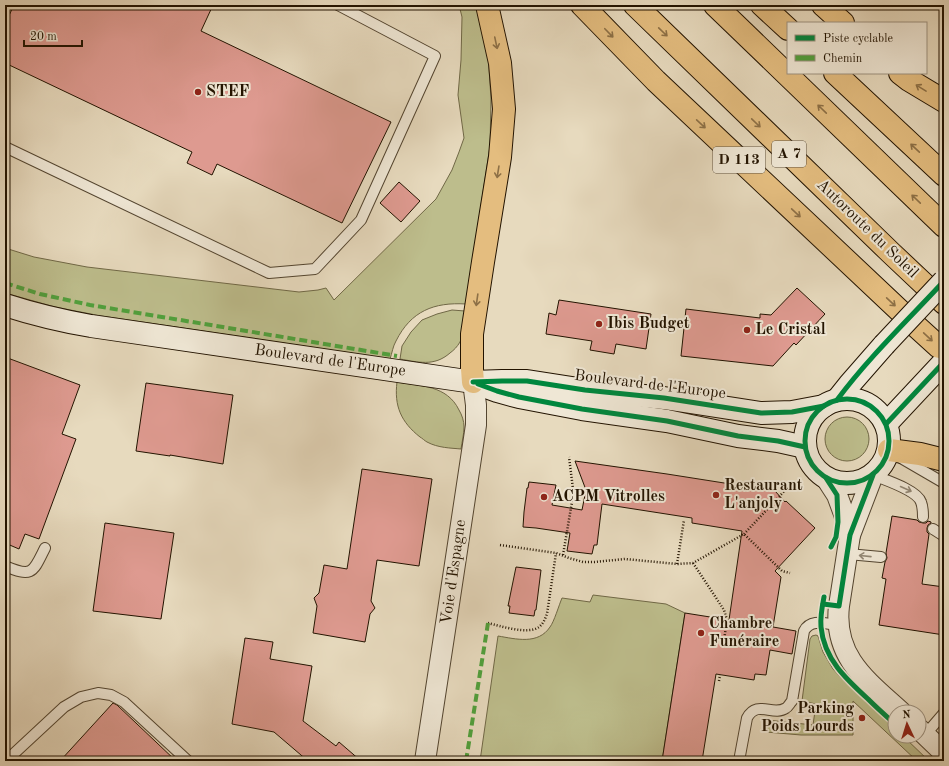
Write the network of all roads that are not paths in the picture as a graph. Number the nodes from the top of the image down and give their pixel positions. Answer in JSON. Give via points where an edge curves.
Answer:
{"nodes":[{"id":1,"x":338,"y":5,"type":"edge"},
{"id":2,"x":488,"y":5,"type":"edge"},
{"id":3,"x":582,"y":5,"type":"edge"},
{"id":4,"x":635,"y":5,"type":"edge"},
{"id":5,"x":715,"y":5,"type":"edge"},
{"id":6,"x":762,"y":5,"type":"edge"},
{"id":7,"x":823,"y":5,"type":"edge"},
{"id":8,"x":842,"y":22,"type":"edge"},
{"id":9,"x":787,"y":28,"type":"edge"},
{"id":10,"x":836,"y":74,"type":"edge"},
{"id":11,"x":901,"y":74,"type":"edge"},
{"id":12,"x":944,"y":101,"type":"edge"},
{"id":13,"x":5,"y":147,"type":"edge"},
{"id":14,"x":944,"y":175,"type":"edge"},
{"id":15,"x":944,"y":226,"type":"edge"},
{"id":16,"x":944,"y":281,"type":"edge"},
{"id":17,"x":944,"y":303,"type":"edge"},
{"id":18,"x":5,"y":305,"type":"edge"},
{"id":19,"x":900,"y":311,"type":"dead end"},
{"id":20,"x":917,"y":327,"type":"dead end"},
{"id":21,"x":941,"y":354,"type":"edge"},
{"id":22,"x":473,"y":382,"type":"junction"},
{"id":23,"x":830,"y":403,"type":"junction"},
{"id":24,"x":886,"y":424,"type":"junction"},
{"id":25,"x":805,"y":447,"type":"junction"},
{"id":26,"x":889,"y":450,"type":"junction"},
{"id":27,"x":944,"y":460,"type":"edge"},
{"id":28,"x":873,"y":475,"type":"junction"},
{"id":29,"x":826,"y":478,"type":"junction"},
{"id":30,"x":944,"y":483,"type":"edge"},
{"id":31,"x":923,"y":517,"type":"dead end"},
{"id":32,"x":932,"y":529,"type":"dead end"},
{"id":33,"x":944,"y":536,"type":"edge"},
{"id":34,"x":849,"y":544,"type":"junction"},
{"id":35,"x":46,"y":548,"type":"dead end"},
{"id":36,"x":882,"y":557,"type":"dead end"},
{"id":37,"x":5,"y":566,"type":"edge"},
{"id":38,"x":838,"y":626,"type":"junction"},
{"id":39,"x":891,"y":704,"type":"edge"},
{"id":40,"x":944,"y":713,"type":"edge"},
{"id":41,"x":927,"y":728,"type":"edge"},
{"id":42,"x":927,"y":737,"type":"edge"},
{"id":43,"x":944,"y":753,"type":"edge"},
{"id":44,"x":6,"y":761,"type":"edge"},
{"id":45,"x":188,"y":761,"type":"edge"},
{"id":46,"x":425,"y":761,"type":"edge"},
{"id":47,"x":739,"y":761,"type":"edge"}],
"edges":[{"from":1,"to":13,"type":"lane","via":[[435,56],[361,220],[315,269],[269,272]]},
{"from":2,"to":22,"type":"main road","one_way":true,"via":[[500,64],[504,109],[500,157],[472,334]]},
{"from":3,"to":19,"type":"main road","number":"D 113","one_way":true,"via":[[656,81]]},
{"from":4,"to":17,"type":"main road","name":"Autoroute du Soleil","number":"A 7","one_way":true},
{"from":15,"to":5,"type":"main road","one_way":true},
{"from":6,"to":9,"type":"main road"},
{"from":7,"to":8,"type":"main road"},
{"from":14,"to":10,"type":"main road","one_way":true},
{"from":12,"to":11,"type":"main road","one_way":true},
{"from":16,"to":23,"type":"street","bridge":true},
{"from":18,"to":22,"type":"street","name":"Boulevard de l'Europe","via":[[91,326]]},
{"from":20,"to":21,"type":"main road","one_way":true},
{"from":21,"to":24,"type":"street","via":[[925,382]]},
{"from":22,"to":23,"type":"street","name":"Boulevard de l'Europe","via":[[527,381],[761,413],[792,412]]},
{"from":22,"to":25,"type":"street","via":[[497,392],[519,397]]},
{"from":22,"to":46,"type":"street","name":"Voie d'Espagne","via":[[476,425]]},
{"from":23,"to":24,"type":"street","via":[[852,399],[866,403],[878,412]]},
{"from":23,"to":25,"type":"street","via":[[815,414],[809,424],[805,435]]},
{"from":24,"to":26,"type":"street","via":[[890,437]]},
{"from":25,"to":29,"type":"street","via":[[816,470]]},
{"from":26,"to":27,"type":"main road"},
{"from":26,"to":28,"type":"street","via":[[883,464]]},
{"from":26,"to":30,"type":"lane"},
{"from":28,"to":29,"type":"street","via":[[862,481],[850,483]]},
{"from":28,"to":31,"type":"lane","one_way":true,"via":[[918,496]]},
{"from":28,"to":34,"type":"street"},
{"from":29,"to":34,"type":"street","via":[[844,514]]},
{"from":32,"to":33,"type":"lane"},
{"from":36,"to":34,"type":"lane","one_way":true},
{"from":34,"to":38,"type":"street"},
{"from":35,"to":37,"type":"lane","via":[[36,566],[26,573]]},
{"from":38,"to":39,"type":"street","via":[[846,654],[855,668]]},
{"from":38,"to":47,"type":"lane","via":[[816,622],[806,627],[792,701],[785,709],[779,711],[758,709],[750,713]]},
{"from":40,"to":41,"type":"lane"},
{"from":42,"to":43,"type":"street"},
{"from":44,"to":45,"type":"lane","via":[[64,707],[81,697],[98,693],[111,695],[124,702]]}]}
